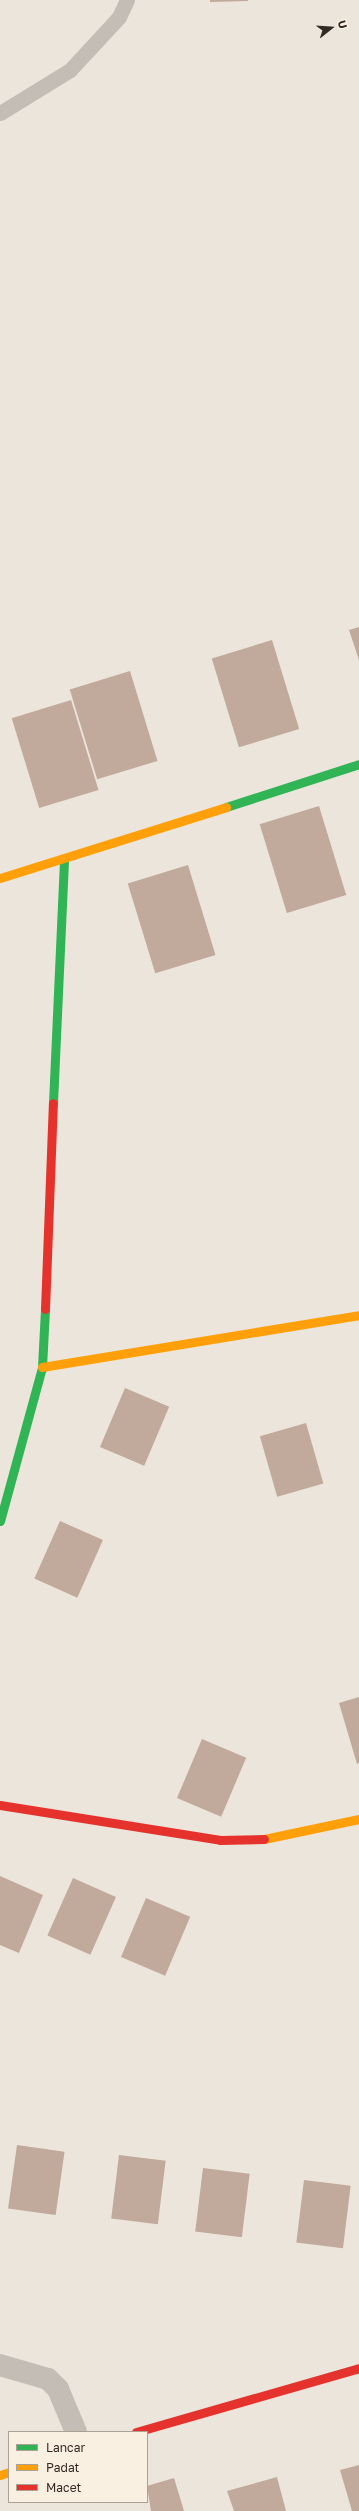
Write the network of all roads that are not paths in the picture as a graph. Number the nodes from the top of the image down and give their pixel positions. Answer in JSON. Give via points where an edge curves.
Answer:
{"nodes":[{"id":1,"x":127,"y":0,"type":"edge"},
{"id":2,"x":0,"y":112,"type":"edge"},
{"id":3,"x":359,"y":764,"type":"edge"},
{"id":4,"x":64,"y":860,"type":"junction"},
{"id":5,"x":0,"y":878,"type":"edge"},
{"id":6,"x":359,"y":1315,"type":"edge"},
{"id":7,"x":42,"y":1367,"type":"junction"},
{"id":8,"x":0,"y":1521,"type":"edge"},
{"id":9,"x":0,"y":1805,"type":"edge"},
{"id":10,"x":359,"y":1819,"type":"edge"},
{"id":11,"x":0,"y":2365,"type":"edge"},
{"id":12,"x":359,"y":2368,"type":"edge"},
{"id":13,"x":76,"y":2431,"type":"edge"},
{"id":14,"x":139,"y":2431,"type":"edge"}],
"edges":[{"from":1,"to":2,"type":"lane","via":[[119,17],[70,70]]},
{"from":3,"to":4,"type":"street"},
{"from":4,"to":5,"type":"street"},
{"from":4,"to":7,"type":"street"},
{"from":6,"to":7,"type":"street"},
{"from":7,"to":8,"type":"street"},
{"from":9,"to":10,"type":"street","via":[[220,1840],[253,1841]]},
{"from":11,"to":13,"type":"street","via":[[48,2380],[58,2389]]},
{"from":12,"to":14,"type":"street"}]}
